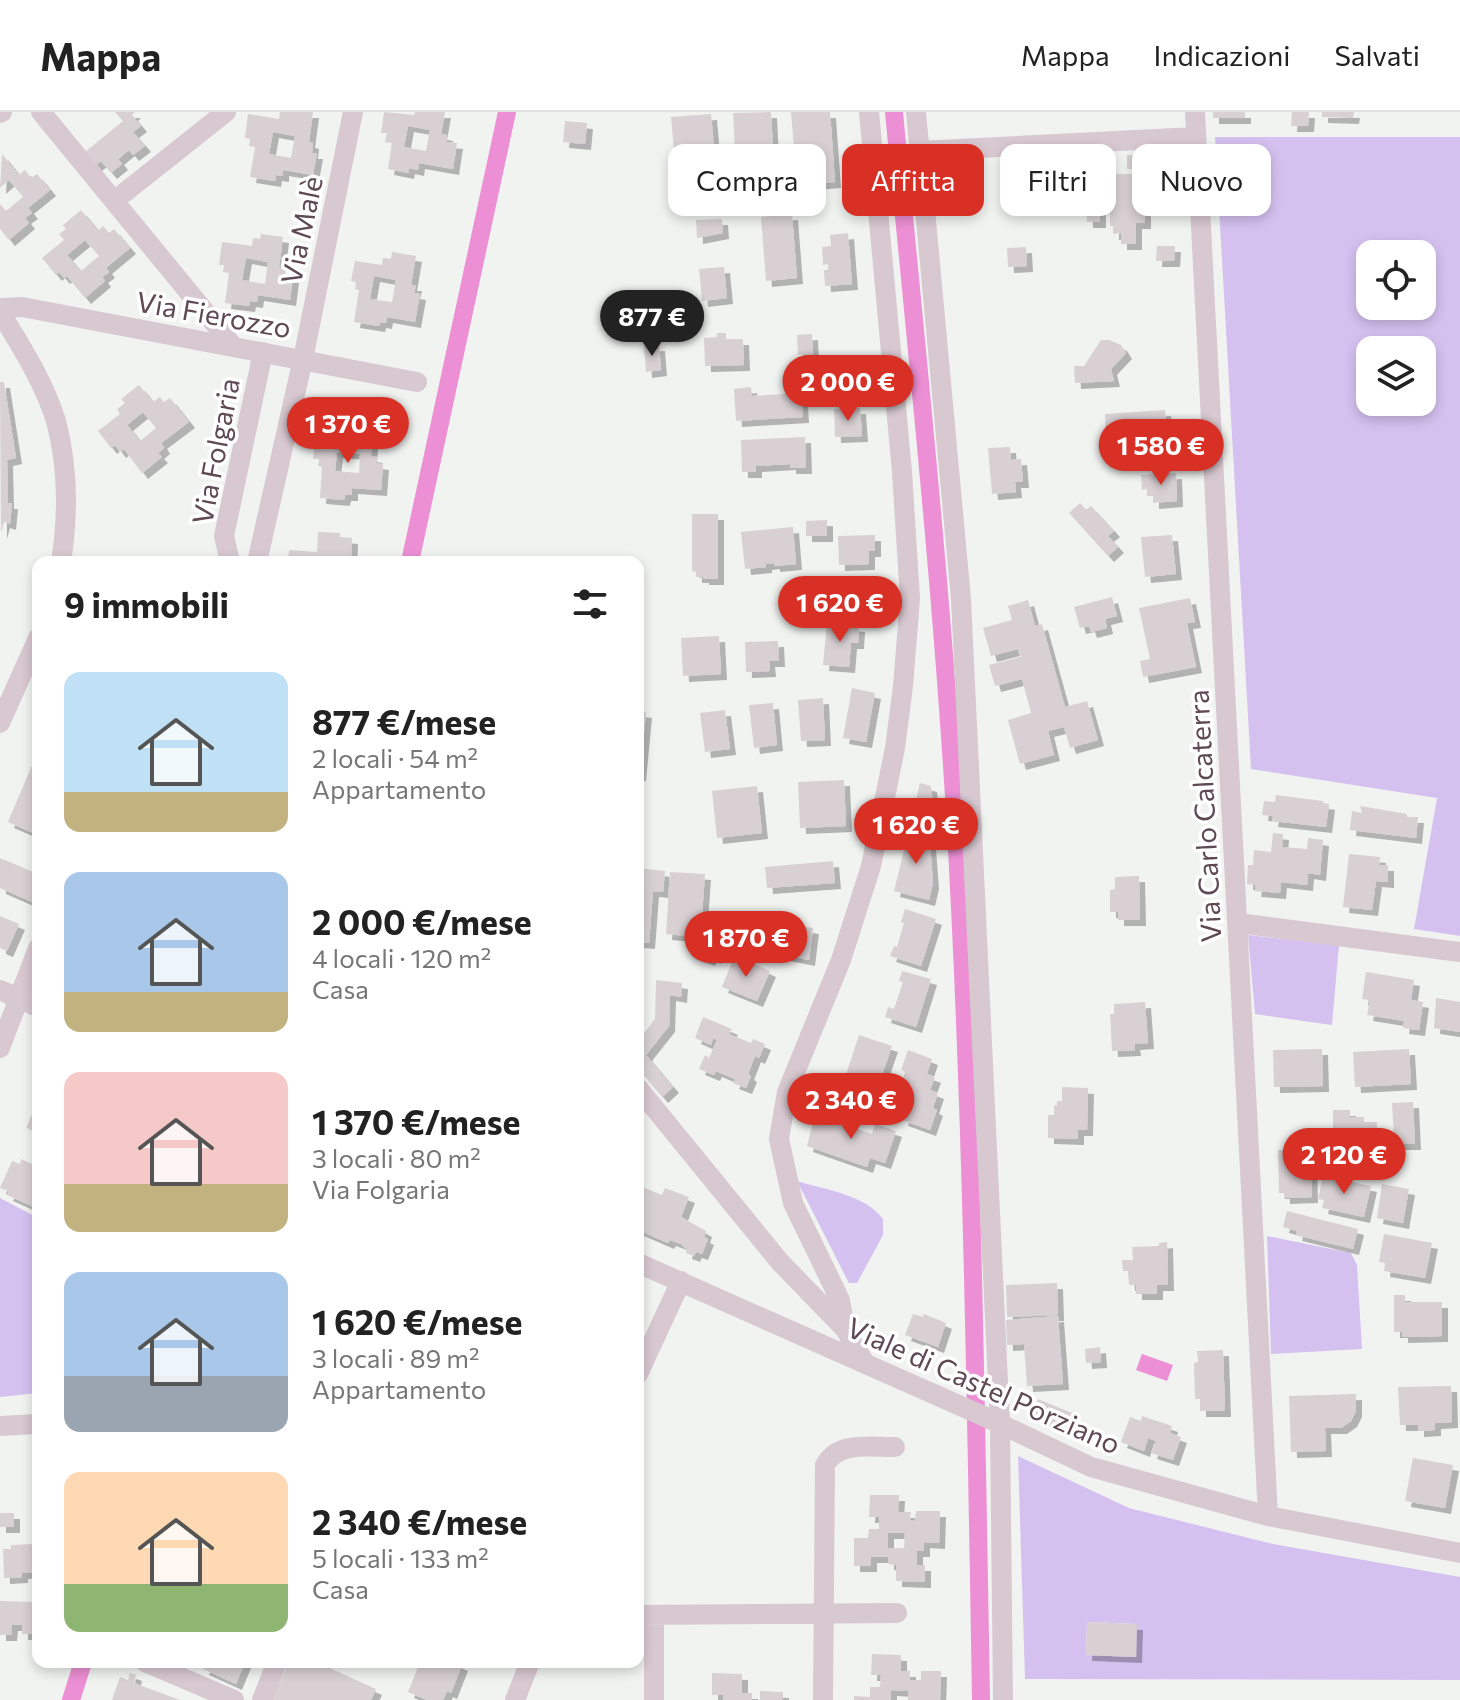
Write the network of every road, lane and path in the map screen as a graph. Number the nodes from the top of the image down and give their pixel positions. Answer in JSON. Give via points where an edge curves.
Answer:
{"nodes":[{"id":1,"x":41,"y":112,"type":"edge"},
{"id":2,"x":226,"y":112,"type":"edge"},
{"id":3,"x":353,"y":112,"type":"edge"},
{"id":4,"x":869,"y":112,"type":"edge"},
{"id":5,"x":916,"y":112,"type":"edge"},
{"id":6,"x":1195,"y":112,"type":"edge"},
{"id":7,"x":1196,"y":137,"type":"junction"},
{"id":8,"x":919,"y":144,"type":"edge"},
{"id":9,"x":984,"y":148,"type":"edge"},
{"id":10,"x":114,"y":201,"type":"junction"},
{"id":11,"x":926,"y":216,"type":"edge"},
{"id":12,"x":0,"y":310,"type":"edge"},
{"id":13,"x":233,"y":346,"type":"junction"},
{"id":14,"x":263,"y":352,"type":"junction"},
{"id":15,"x":303,"y":359,"type":"junction"},
{"id":16,"x":417,"y":382,"type":"dead end"},
{"id":17,"x":61,"y":556,"type":"edge"},
{"id":18,"x":229,"y":556,"type":"edge"},
{"id":19,"x":258,"y":556,"type":"edge"},
{"id":20,"x":32,"y":651,"type":"edge"},
{"id":21,"x":0,"y":723,"type":"edge"},
{"id":22,"x":1238,"y":923,"type":"junction"},
{"id":23,"x":1460,"y":952,"type":"edge"},
{"id":24,"x":32,"y":958,"type":"edge"},
{"id":25,"x":9,"y":994,"type":"edge"},
{"id":26,"x":32,"y":1004,"type":"edge"},
{"id":27,"x":0,"y":1048,"type":"edge"},
{"id":28,"x":644,"y":1095,"type":"edge"},
{"id":29,"x":644,"y":1266,"type":"edge"},
{"id":30,"x":681,"y":1281,"type":"junction"},
{"id":31,"x":845,"y":1329,"type":"junction"},
{"id":32,"x":644,"y":1361,"type":"edge"},
{"id":33,"x":865,"y":1363,"type":"junction"},
{"id":34,"x":995,"y":1421,"type":"junction"},
{"id":35,"x":32,"y":1424,"type":"edge"},
{"id":36,"x":0,"y":1426,"type":"edge"},
{"id":37,"x":895,"y":1447,"type":"dead end"},
{"id":38,"x":1268,"y":1516,"type":"junction"},
{"id":39,"x":1460,"y":1553,"type":"edge"},
{"id":40,"x":897,"y":1613,"type":"dead end"},
{"id":41,"x":823,"y":1614,"type":"junction"},
{"id":42,"x":646,"y":1615,"type":"edge"},
{"id":43,"x":159,"y":1668,"type":"edge"},
{"id":44,"x":275,"y":1668,"type":"edge"},
{"id":45,"x":528,"y":1668,"type":"edge"},
{"id":46,"x":234,"y":1700,"type":"edge"},
{"id":47,"x":262,"y":1700,"type":"edge"},
{"id":48,"x":515,"y":1700,"type":"edge"},
{"id":49,"x":654,"y":1700,"type":"edge"},
{"id":50,"x":823,"y":1700,"type":"edge"},
{"id":51,"x":1003,"y":1700,"type":"edge"}],
"edges":[{"from":1,"to":10,"type":"street"},
{"from":2,"to":10,"type":"street"},
{"from":3,"to":15,"type":"street","name":"Via Malè"},
{"from":4,"to":31,"type":"street","via":[[910,599],[903,686],[871,866],[841,960],[787,1092],[779,1139],[793,1203],[840,1300]]},
{"from":5,"to":8,"type":"street"},
{"from":6,"to":7,"type":"street","name":"Via Carlo Calcaterra"},
{"from":7,"to":9,"type":"street"},
{"from":7,"to":22,"type":"street","name":"Via Carlo Calcaterra"},
{"from":10,"to":13,"type":"street"},
{"from":11,"to":34,"type":"street","via":[[961,599]]},
{"from":12,"to":13,"type":"street","name":"Via Fierozzo","via":[[22,307]]},
{"from":12,"to":17,"type":"street","via":[[56,421],[66,487]]},
{"from":13,"to":14,"type":"street","name":"Via Fierozzo"},
{"from":14,"to":15,"type":"street","name":"Via Fierozzo"},
{"from":14,"to":18,"type":"street","name":"Via Folgaria","via":[[224,536]]},
{"from":15,"to":16,"type":"street","name":"Via Fierozzo"},
{"from":15,"to":19,"type":"street"},
{"from":20,"to":21,"type":"street"},
{"from":22,"to":23,"type":"street"},
{"from":22,"to":38,"type":"street","name":"Via Carlo Calcaterra"},
{"from":24,"to":25,"type":"street"},
{"from":25,"to":26,"type":"street"},
{"from":25,"to":27,"type":"street"},
{"from":28,"to":31,"type":"street","via":[[780,1262]]},
{"from":29,"to":30,"type":"street","name":"Viale di Castel Porziano"},
{"from":30,"to":32,"type":"street"},
{"from":30,"to":33,"type":"street","name":"Viale di Castel Porziano"},
{"from":31,"to":33,"type":"street"},
{"from":33,"to":34,"type":"street","name":"Viale di Castel Porziano"},
{"from":34,"to":38,"type":"street","name":"Viale di Castel Porziano","via":[[1091,1467]]},
{"from":34,"to":51,"type":"street"},
{"from":35,"to":36,"type":"street"},
{"from":37,"to":41,"type":"street","via":[[840,1449],[825,1465]]},
{"from":38,"to":39,"type":"street","name":"Viale di Castel Porziano"},
{"from":40,"to":41,"type":"street"},
{"from":41,"to":42,"type":"street"},
{"from":41,"to":50,"type":"street"},
{"from":42,"to":49,"type":"street"},
{"from":43,"to":46,"type":"street"},
{"from":44,"to":47,"type":"street"},
{"from":45,"to":48,"type":"street"}]}
